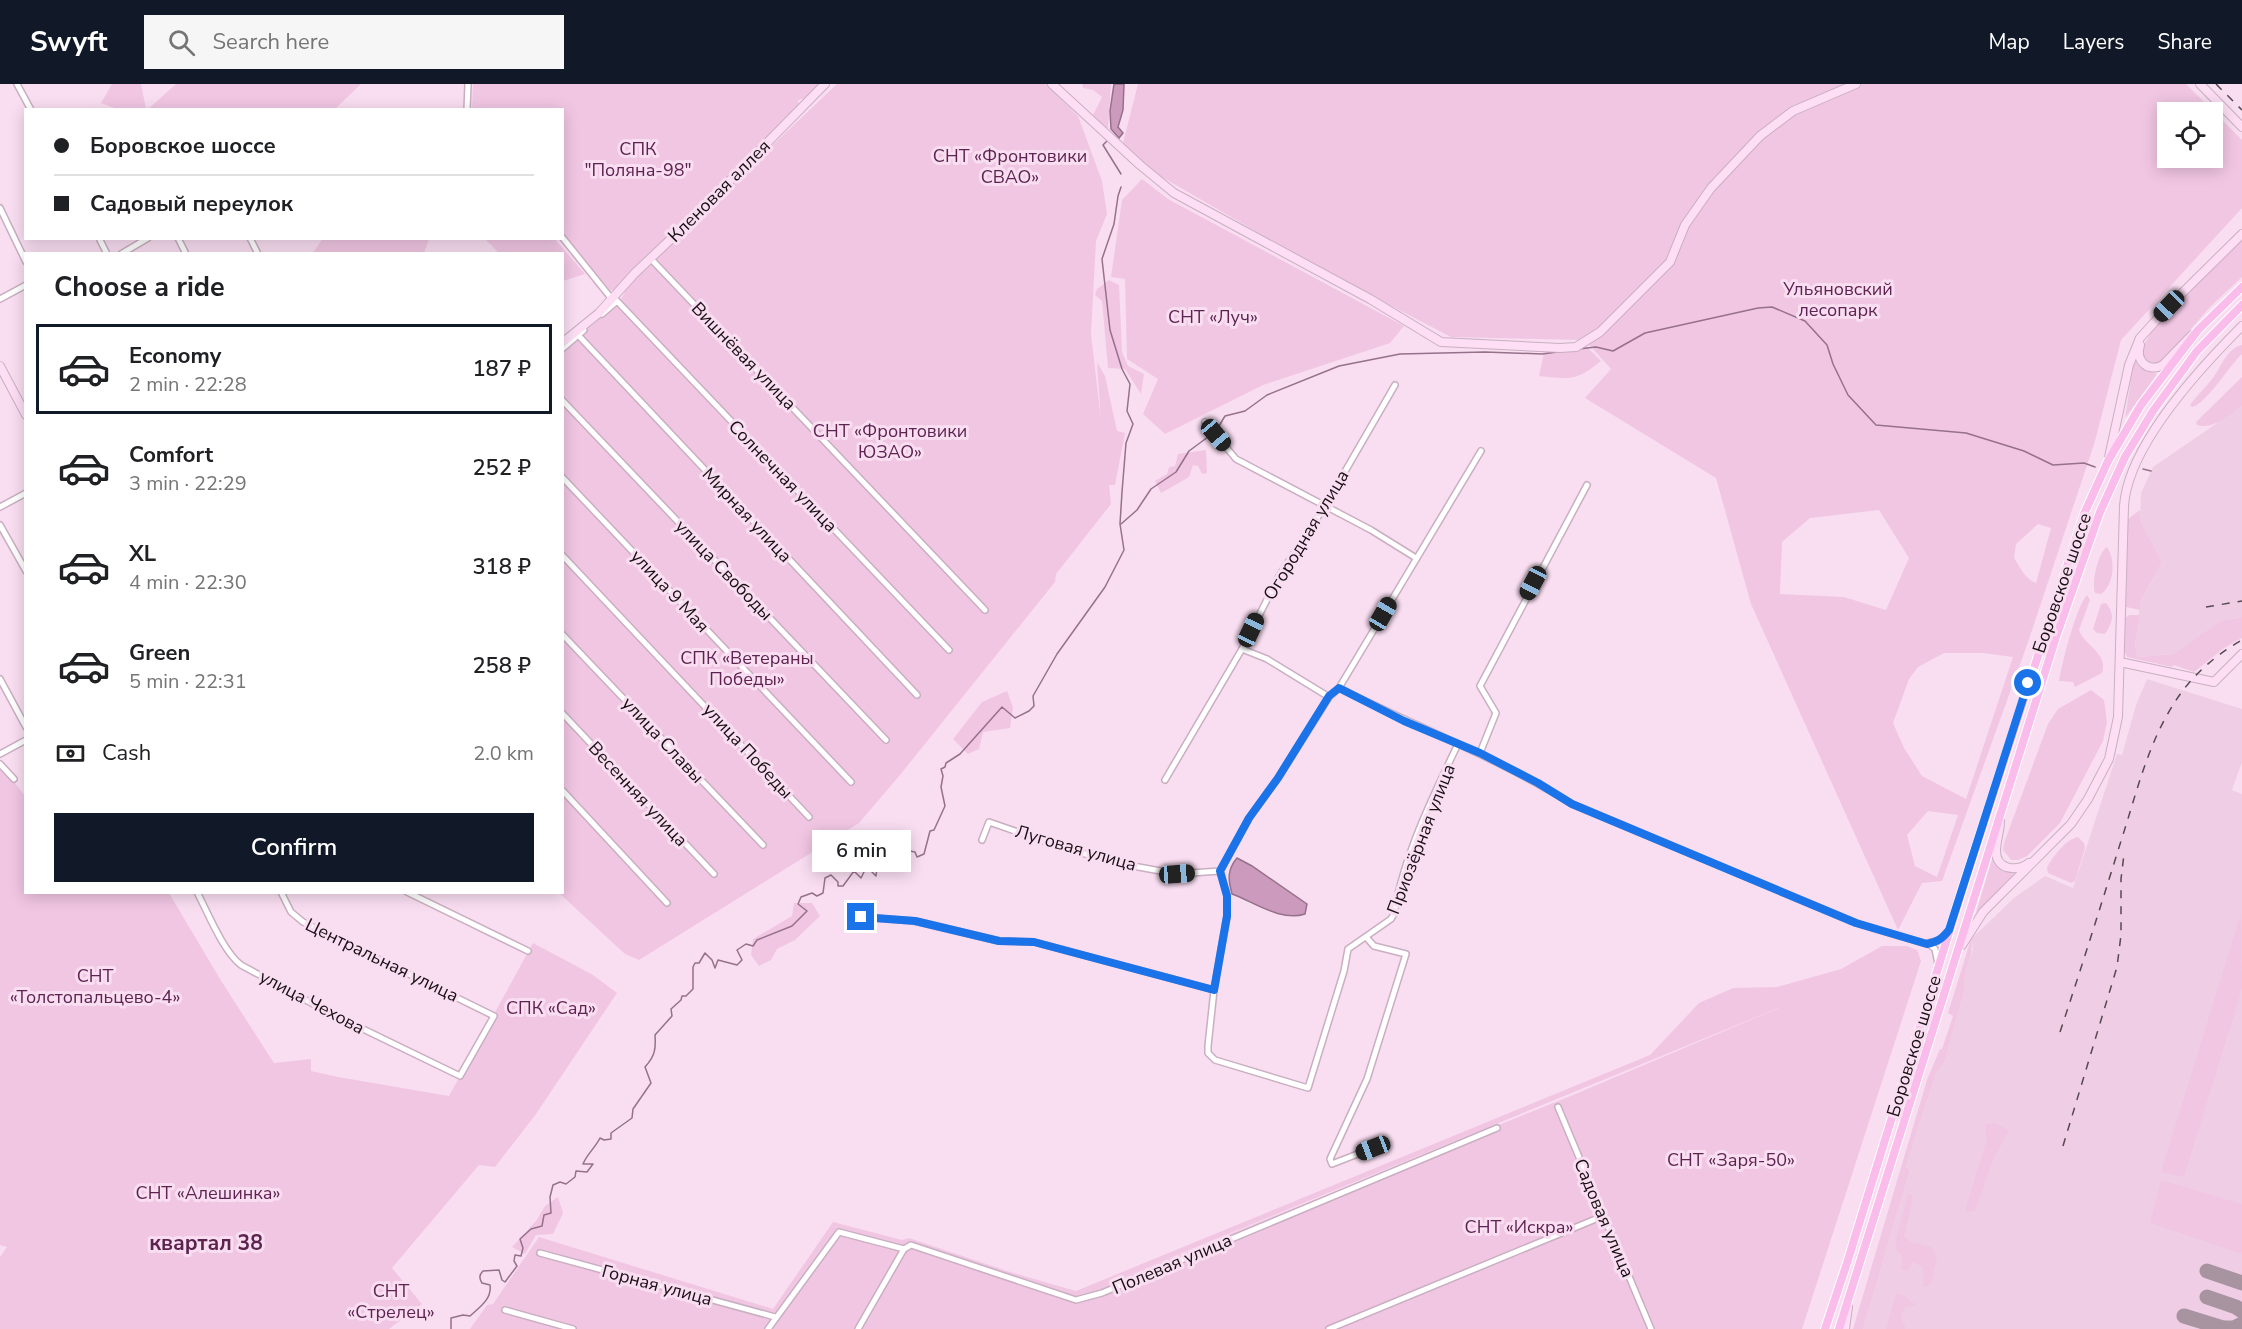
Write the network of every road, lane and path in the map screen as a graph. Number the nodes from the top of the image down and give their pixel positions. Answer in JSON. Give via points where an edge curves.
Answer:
{"nodes":[{"id":1,"x":17,"y":84,"type":"edge"},
{"id":2,"x":468,"y":84,"type":"edge"},
{"id":3,"x":825,"y":84,"type":"edge"},
{"id":4,"x":1052,"y":84,"type":"edge"},
{"id":5,"x":1856,"y":84,"type":"edge"},
{"id":6,"x":2200,"y":84,"type":"edge"},
{"id":7,"x":30,"y":108,"type":"edge"},
{"id":8,"x":467,"y":108,"type":"edge"},
{"id":9,"x":2242,"y":127,"type":"edge"},
{"id":10,"x":0,"y":208,"type":"edge"},
{"id":11,"x":2242,"y":234,"type":"edge"},
{"id":12,"x":564,"y":239,"type":"edge"},
{"id":13,"x":145,"y":240,"type":"edge"},
{"id":14,"x":125,"y":252,"type":"edge"},
{"id":15,"x":24,"y":258,"type":"edge"},
{"id":16,"x":651,"y":259,"type":"junction"},
{"id":17,"x":24,"y":286,"type":"edge"},
{"id":18,"x":2242,"y":287,"type":"edge"},
{"id":19,"x":0,"y":299,"type":"edge"},
{"id":20,"x":614,"y":300,"type":"junction"},
{"id":21,"x":2242,"y":305,"type":"edge"},
{"id":22,"x":2150,"y":326,"type":"junction"},
{"id":23,"x":2242,"y":326,"type":"edge"},
{"id":24,"x":2198,"y":330,"type":"junction"},
{"id":25,"x":578,"y":335,"type":"junction"},
{"id":26,"x":564,"y":341,"type":"edge"},
{"id":27,"x":564,"y":347,"type":"edge"},
{"id":28,"x":0,"y":366,"type":"edge"},
{"id":29,"x":1395,"y":385,"type":"dead end"},
{"id":30,"x":564,"y":402,"type":"edge"},
{"id":31,"x":24,"y":411,"type":"edge"},
{"id":32,"x":1205,"y":422,"type":"dead end"},
{"id":33,"x":1481,"y":451,"type":"dead end"},
{"id":34,"x":2108,"y":461,"type":"junction"},
{"id":35,"x":564,"y":479,"type":"edge"},
{"id":36,"x":1587,"y":485,"type":"dead end"},
{"id":37,"x":24,"y":494,"type":"edge"},
{"id":38,"x":1325,"y":506,"type":"junction"},
{"id":39,"x":0,"y":507,"type":"edge"},
{"id":40,"x":0,"y":525,"type":"edge"},
{"id":41,"x":564,"y":557,"type":"edge"},
{"id":42,"x":1416,"y":558,"type":"junction"},
{"id":43,"x":24,"y":567,"type":"edge"},
{"id":44,"x":985,"y":610,"type":"dead end"},
{"id":45,"x":564,"y":636,"type":"edge"},
{"id":46,"x":1242,"y":649,"type":"junction"},
{"id":47,"x":949,"y":650,"type":"dead end"},
{"id":48,"x":2242,"y":654,"type":"edge"},
{"id":49,"x":2120,"y":662,"type":"junction"},
{"id":50,"x":0,"y":679,"type":"edge"},
{"id":51,"x":1339,"y":688,"type":"junction"},
{"id":52,"x":917,"y":695,"type":"dead end"},
{"id":53,"x":1329,"y":696,"type":"junction"},
{"id":54,"x":564,"y":715,"type":"edge"},
{"id":55,"x":24,"y":723,"type":"edge"},
{"id":56,"x":886,"y":740,"type":"dead end"},
{"id":57,"x":24,"y":741,"type":"edge"},
{"id":58,"x":1458,"y":744,"type":"junction"},
{"id":59,"x":1480,"y":753,"type":"junction"},
{"id":60,"x":0,"y":754,"type":"edge"},
{"id":61,"x":0,"y":764,"type":"edge"},
{"id":62,"x":14,"y":779,"type":"dead end"},
{"id":63,"x":1166,"y":780,"type":"dead end"},
{"id":64,"x":851,"y":782,"type":"dead end"},
{"id":65,"x":564,"y":792,"type":"edge"},
{"id":66,"x":2000,"y":814,"type":"junction"},
{"id":67,"x":809,"y":817,"type":"dead end"},
{"id":68,"x":982,"y":840,"type":"dead end"},
{"id":69,"x":763,"y":845,"type":"dead end"},
{"id":70,"x":2045,"y":852,"type":"junction"},
{"id":71,"x":1220,"y":871,"type":"junction"},
{"id":72,"x":714,"y":874,"type":"dead end"},
{"id":73,"x":198,"y":894,"type":"edge"},
{"id":74,"x":282,"y":894,"type":"edge"},
{"id":75,"x":411,"y":894,"type":"edge"},
{"id":76,"x":667,"y":903,"type":"dead end"},
{"id":77,"x":861,"y":917,"type":"dead end"},
{"id":78,"x":1949,"y":930,"type":"junction"},
{"id":79,"x":1366,"y":937,"type":"junction"},
{"id":80,"x":1927,"y":944,"type":"junction"},
{"id":81,"x":528,"y":951,"type":"dead end"},
{"id":82,"x":1955,"y":956,"type":"junction"},
{"id":83,"x":1938,"y":966,"type":"junction"},
{"id":84,"x":1214,"y":990,"type":"junction"},
{"id":85,"x":494,"y":1016,"type":"joint"},
{"id":86,"x":1558,"y":1107,"type":"dead end"},
{"id":87,"x":1497,"y":1128,"type":"dead end"},
{"id":88,"x":1373,"y":1148,"type":"dead end"},
{"id":89,"x":1602,"y":1216,"type":"junction"},
{"id":90,"x":903,"y":1249,"type":"junction"},
{"id":91,"x":540,"y":1253,"type":"dead end"},
{"id":92,"x":1848,"y":1304,"type":"junction"},
{"id":93,"x":505,"y":1310,"type":"dead end"},
{"id":94,"x":775,"y":1317,"type":"junction"},
{"id":95,"x":573,"y":1329,"type":"edge"},
{"id":96,"x":768,"y":1329,"type":"edge"},
{"id":97,"x":858,"y":1329,"type":"edge"},
{"id":98,"x":1329,"y":1329,"type":"edge"},
{"id":99,"x":1650,"y":1329,"type":"edge"},
{"id":100,"x":1825,"y":1329,"type":"edge"},
{"id":101,"x":1839,"y":1329,"type":"edge"},
{"id":102,"x":1845,"y":1329,"type":"edge"}],
"edges":[{"from":1,"to":7,"type":"street"},
{"from":2,"to":8,"type":"street"},
{"from":3,"to":16,"type":"street","name":"Кленовая аллея"},
{"from":4,"to":5,"type":"street","via":[[1174,193],[1442,342],[1560,348],[1576,346],[1600,332],[1670,262],[1685,225],[1711,188],[1760,136],[1793,111]]},
{"from":6,"to":9,"type":"street"},
{"from":10,"to":15,"type":"street"},
{"from":11,"to":22,"type":"street"},
{"from":12,"to":20,"type":"street","name":"Солнечная улица"},
{"from":13,"to":14,"type":"street"},
{"from":16,"to":20,"type":"street","name":"Кленовая аллея"},
{"from":16,"to":44,"type":"street","name":"Вишнёвая улица"},
{"from":17,"to":19,"type":"street"},
{"from":18,"to":24,"type":"main road","name":"Боровское шоссе"},
{"from":20,"to":25,"type":"street"},
{"from":20,"to":26,"type":"street","name":"Кленовая аллея"},
{"from":20,"to":47,"type":"street","name":"Солнечная улица"},
{"from":21,"to":66,"type":"main road","name":"Боровское шоссе","via":[[2187,364],[2153,411],[2116,475],[2056,637]]},
{"from":22,"to":24,"type":"street","via":[[2138,354],[2142,363],[2153,368],[2162,365]]},
{"from":22,"to":34,"type":"street","via":[[2131,356]]},
{"from":23,"to":49,"type":"street","via":[[2204,365],[2174,404],[2147,443],[2128,483]]},
{"from":24,"to":34,"type":"main road","name":"Боровское шоссе","via":[[2141,405]]},
{"from":25,"to":27,"type":"street"},
{"from":25,"to":52,"type":"street","name":"Мирная улица"},
{"from":28,"to":31,"type":"street"},
{"from":29,"to":38,"type":"street","name":"Огородная улица"},
{"from":30,"to":56,"type":"street","name":"улица Свободы"},
{"from":32,"to":38,"type":"street","via":[[1236,459]]},
{"from":33,"to":42,"type":"street"},
{"from":34,"to":78,"type":"main road","name":"Боровское шоссе","via":[[2078,530]]},
{"from":35,"to":64,"type":"street","name":"улица 9 Мая"},
{"from":36,"to":59,"type":"street","via":[[1480,686],[1496,713]]},
{"from":37,"to":39,"type":"street"},
{"from":38,"to":42,"type":"street"},
{"from":38,"to":46,"type":"street","name":"Огородная улица","via":[[1279,576]]},
{"from":40,"to":43,"type":"street"},
{"from":41,"to":67,"type":"street","name":"улица Победы"},
{"from":42,"to":51,"type":"street"},
{"from":45,"to":69,"type":"street","name":"улица Славы"},
{"from":46,"to":53,"type":"street","via":[[1267,659]]},
{"from":46,"to":63,"type":"street","name":"Огородная улица"},
{"from":48,"to":49,"type":"street","via":[[2214,682]]},
{"from":49,"to":70,"type":"street","via":[[2117,725],[2109,759],[2077,817]]},
{"from":50,"to":55,"type":"street"},
{"from":51,"to":53,"type":"street"},
{"from":51,"to":58,"type":"street"},
{"from":53,"to":71,"type":"street","via":[[1249,818]]},
{"from":54,"to":72,"type":"street","name":"Весенняя улица"},
{"from":57,"to":60,"type":"street"},
{"from":58,"to":59,"type":"street"},
{"from":58,"to":79,"type":"street","name":"Приозёрная улица","via":[[1399,884],[1394,914]]},
{"from":59,"to":80,"type":"street","via":[[1572,804],[1744,878],[1856,923]]},
{"from":61,"to":62,"type":"street"},
{"from":65,"to":76,"type":"street"},
{"from":66,"to":70,"type":"street","via":[[1996,852],[2001,864],[2022,868]]},
{"from":66,"to":82,"type":"main road","name":"Боровское шоссе"},
{"from":68,"to":71,"type":"street","name":"Луговая улица","via":[[989,822],[1122,864],[1177,874]]},
{"from":70,"to":82,"type":"street","via":[[1983,912]]},
{"from":71,"to":84,"type":"street","via":[[1227,896],[1227,916]]},
{"from":73,"to":85,"type":"street","name":"улица Чехова","via":[[235,960],[328,1012],[460,1076]]},
{"from":74,"to":85,"type":"street","name":"Центральная улица","via":[[291,912],[303,922]]},
{"from":75,"to":81,"type":"street"},
{"from":77,"to":84,"type":"street","via":[[915,921],[999,941],[1034,942]]},
{"from":78,"to":80,"type":"street","via":[[1940,940]]},
{"from":78,"to":83,"type":"main road","name":"Боровское шоссе"},
{"from":79,"to":84,"type":"street","name":"Приозёрная улица","via":[[1348,949],[1308,1088],[1215,1060],[1208,1053]]},
{"from":79,"to":88,"type":"street","via":[[1374,946],[1406,954],[1367,1079],[1330,1159],[1332,1164]]},
{"from":80,"to":83,"type":"street","via":[[1935,949]]},
{"from":82,"to":92,"type":"main road","name":"Боровское шоссе"},
{"from":83,"to":100,"type":"main road","name":"Боровское шоссе"},
{"from":86,"to":89,"type":"street","name":"Садовая улица"},
{"from":87,"to":90,"type":"street","name":"Полевая улица","via":[[1102,1293],[1076,1300],[911,1245]]},
{"from":89,"to":98,"type":"street"},
{"from":89,"to":99,"type":"street","name":"Садовая улица"},
{"from":90,"to":94,"type":"street","name":"Полевая улица","via":[[839,1232]]},
{"from":90,"to":97,"type":"street"},
{"from":91,"to":94,"type":"street","name":"Горная улица"},
{"from":92,"to":101,"type":"main road","name":"Боровское шоссе"},
{"from":92,"to":102,"type":"street"},
{"from":93,"to":95,"type":"street"},
{"from":94,"to":96,"type":"street"}]}
